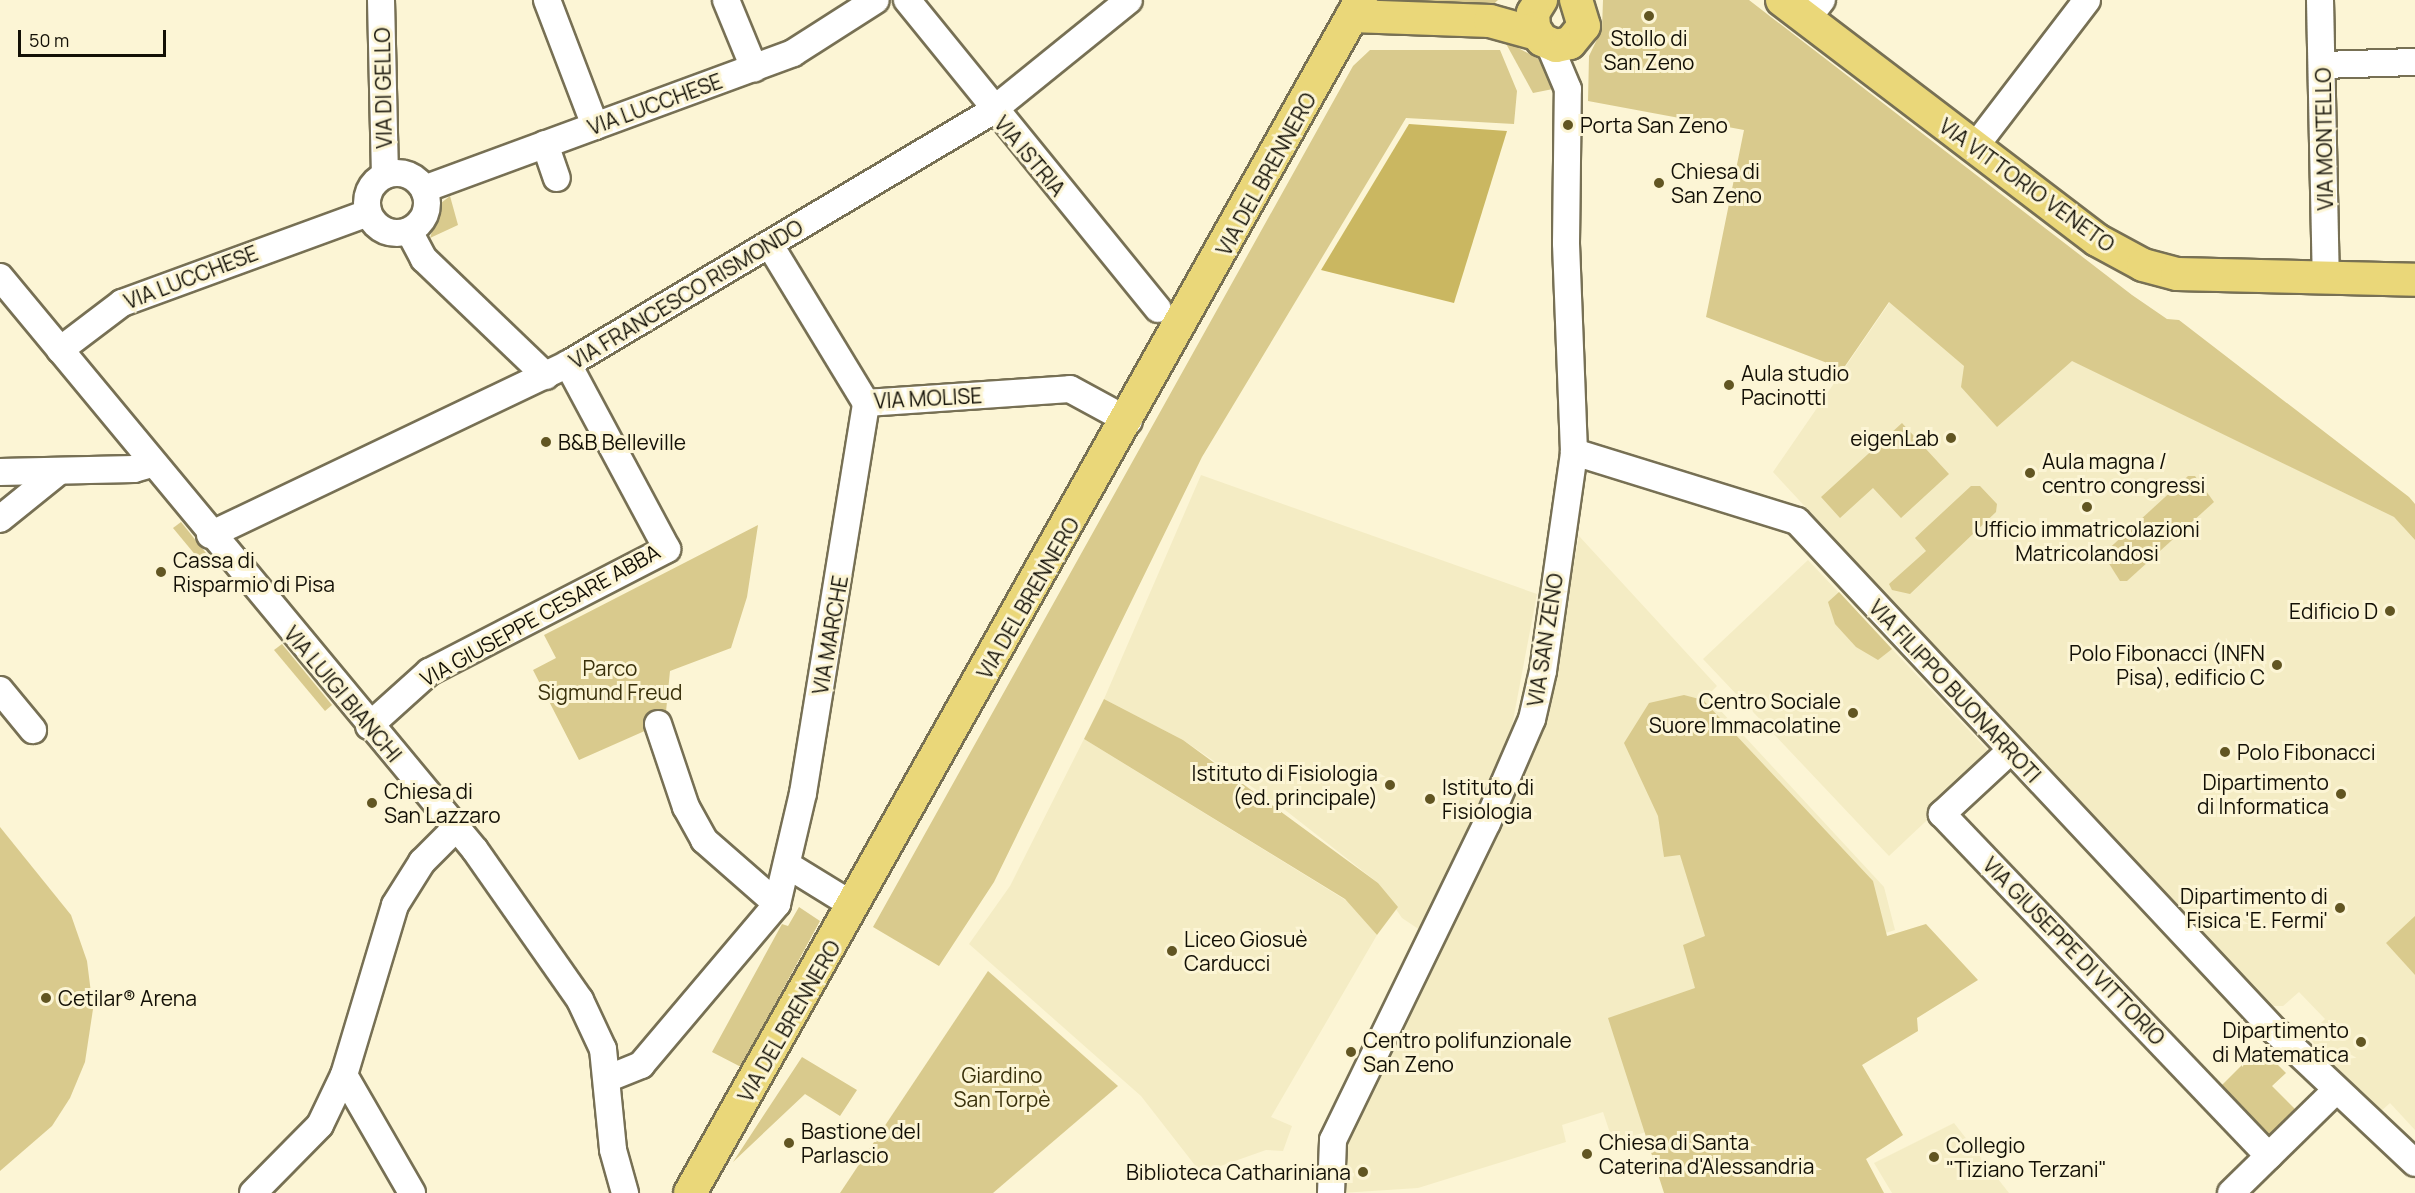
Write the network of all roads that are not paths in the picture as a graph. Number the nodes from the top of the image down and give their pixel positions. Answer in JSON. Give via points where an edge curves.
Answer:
{"nodes":[{"id":1,"x":381,"y":0,"type":"edge"},
{"id":2,"x":547,"y":0,"type":"edge"},
{"id":3,"x":726,"y":0,"type":"edge"},
{"id":4,"x":876,"y":0,"type":"edge"},
{"id":5,"x":907,"y":0,"type":"edge"},
{"id":6,"x":1129,"y":0,"type":"edge"},
{"id":7,"x":1541,"y":0,"type":"edge"},
{"id":8,"x":1782,"y":0,"type":"edge"},
{"id":9,"x":2087,"y":0,"type":"edge"},
{"id":10,"x":2320,"y":0,"type":"edge"},
{"id":11,"x":1357,"y":8,"type":"edge"},
{"id":12,"x":1815,"y":10,"type":"edge"},
{"id":13,"x":1582,"y":11,"type":"edge"},
{"id":14,"x":1543,"y":39,"type":"junction"},
{"id":15,"x":2415,"y":62,"type":"edge"},
{"id":16,"x":2323,"y":64,"type":"junction"},
{"id":17,"x":754,"y":68,"type":"junction"},
{"id":18,"x":1566,"y":79,"type":"junction"},
{"id":19,"x":992,"y":111,"type":"junction"},
{"id":20,"x":595,"y":126,"type":"junction"},
{"id":21,"x":546,"y":144,"type":"junction"},
{"id":22,"x":1974,"y":148,"type":"junction"},
{"id":23,"x":385,"y":176,"type":"junction"},
{"id":24,"x":557,"y":178,"type":"dead end"},
{"id":25,"x":424,"y":189,"type":"junction"},
{"id":26,"x":368,"y":213,"type":"junction"},
{"id":27,"x":409,"y":231,"type":"junction"},
{"id":28,"x":770,"y":245,"type":"junction"},
{"id":29,"x":0,"y":277,"type":"edge"},
{"id":30,"x":2326,"y":279,"type":"junction"},
{"id":31,"x":2415,"y":280,"type":"edge"},
{"id":32,"x":1158,"y":309,"type":"dead end"},
{"id":33,"x":60,"y":350,"type":"junction"},
{"id":34,"x":568,"y":364,"type":"junction"},
{"id":35,"x":546,"y":376,"type":"junction"},
{"id":36,"x":866,"y":403,"type":"junction"},
{"id":37,"x":1129,"y":421,"type":"junction"},
{"id":38,"x":1574,"y":452,"type":"junction"},
{"id":39,"x":152,"y":464,"type":"junction"},
{"id":40,"x":0,"y":472,"type":"edge"},
{"id":41,"x":58,"y":472,"type":"junction"},
{"id":42,"x":0,"y":519,"type":"edge"},
{"id":43,"x":210,"y":535,"type":"junction"},
{"id":44,"x":0,"y":690,"type":"edge"},
{"id":45,"x":658,"y":724,"type":"dead end"},
{"id":46,"x":369,"y":726,"type":"junction"},
{"id":47,"x":33,"y":730,"type":"dead end"},
{"id":48,"x":2010,"y":751,"type":"junction"},
{"id":49,"x":456,"y":828,"type":"junction"},
{"id":50,"x":789,"y":866,"type":"junction"},
{"id":51,"x":777,"y":904,"type":"junction"},
{"id":52,"x":854,"y":906,"type":"junction"},
{"id":53,"x":344,"y":1075,"type":"junction"},
{"id":54,"x":609,"y":1078,"type":"junction"},
{"id":55,"x":2335,"y":1091,"type":"junction"},
{"id":56,"x":2269,"y":1155,"type":"junction"},
{"id":57,"x":2415,"y":1163,"type":"edge"},
{"id":58,"x":253,"y":1193,"type":"edge"},
{"id":59,"x":412,"y":1193,"type":"edge"},
{"id":60,"x":625,"y":1193,"type":"edge"},
{"id":61,"x":690,"y":1193,"type":"edge"},
{"id":62,"x":1331,"y":1193,"type":"edge"},
{"id":63,"x":2231,"y":1193,"type":"edge"}],
"edges":[{"from":1,"to":23,"type":"street","name":"VIA DI GELLO"},
{"from":2,"to":20,"type":"street"},
{"from":3,"to":17,"type":"street"},
{"from":4,"to":17,"type":"street","name":"VIA LUCCHESE","via":[[813,42]]},
{"from":5,"to":19,"type":"street","name":"VIA ISTRIA"},
{"from":6,"to":19,"type":"street","name":"VIA FRANCESCO RISMONDO"},
{"from":7,"to":14,"type":"main road","via":[[1533,13]]},
{"from":8,"to":12,"type":"main road","name":"VIA VITTORIO VENETO"},
{"from":9,"to":22,"type":"street"},
{"from":10,"to":16,"type":"street","name":"VIA MONTELLO"},
{"from":11,"to":14,"type":"main road","via":[[1490,21]]},
{"from":11,"to":37,"type":"main road","name":"VIA DEL BRENNERO"},
{"from":12,"to":22,"type":"main road","name":"VIA VITTORIO VENETO"},
{"from":13,"to":14,"type":"main road","via":[[1570,43]]},
{"from":13,"to":18,"type":"street","name":"VIA SAN ZENO"},
{"from":14,"to":18,"type":"street","name":"VIA SAN ZENO"},
{"from":15,"to":16,"type":"street"},
{"from":16,"to":30,"type":"street","name":"VIA MONTELLO"},
{"from":17,"to":20,"type":"street","name":"VIA LUCCHESE"},
{"from":18,"to":38,"type":"street","name":"VIA SAN ZENO"},
{"from":19,"to":28,"type":"street","name":"VIA FRANCESCO RISMONDO"},
{"from":19,"to":32,"type":"street","name":"VIA ISTRIA"},
{"from":20,"to":21,"type":"street","name":"VIA LUCCHESE"},
{"from":21,"to":24,"type":"street"},
{"from":21,"to":25,"type":"street","name":"VIA LUCCHESE"},
{"from":22,"to":30,"type":"main road","name":"VIA VITTORIO VENETO","via":[[2097,240],[2143,265],[2177,274]]},
{"from":23,"to":25,"type":"street","via":[[404,174]]},
{"from":23,"to":26,"type":"street","via":[[370,190]]},
{"from":25,"to":27,"type":"street","via":[[423,216]]},
{"from":26,"to":27,"type":"street","via":[[389,232]]},
{"from":26,"to":33,"type":"street","name":"VIA LUCCHESE","via":[[122,303]]},
{"from":27,"to":35,"type":"street","via":[[424,259]]},
{"from":28,"to":34,"type":"street","name":"VIA FRANCESCO RISMONDO"},
{"from":28,"to":36,"type":"street","name":"VIA MOLISE"},
{"from":29,"to":33,"type":"street","name":"VIA LUIGI BIANCHI"},
{"from":30,"to":31,"type":"main road","name":"VIA VITTORIO VENETO"},
{"from":33,"to":39,"type":"street","name":"VIA LUIGI BIANCHI"},
{"from":34,"to":35,"type":"street","name":"VIA FRANCESCO RISMONDO"},
{"from":34,"to":46,"type":"street","name":"VIA GIUSEPPE CESARE ABBA","via":[[667,549],[429,672]]},
{"from":35,"to":43,"type":"street","name":"VIA FRANCESCO RISMONDO"},
{"from":36,"to":37,"type":"street","name":"VIA MOLISE","via":[[1070,389]]},
{"from":36,"to":50,"type":"street","name":"VIA MARCHE"},
{"from":37,"to":52,"type":"main road","name":"VIA DEL BRENNERO"},
{"from":38,"to":48,"type":"street","name":"VIA FILIPPO BUONARROTI","via":[[1791,517]]},
{"from":38,"to":62,"type":"street","name":"VIA SAN ZENO","via":[[1532,719],[1342,1119],[1331,1150]]},
{"from":39,"to":41,"type":"street","via":[[134,469]]},
{"from":39,"to":43,"type":"street","name":"VIA LUIGI BIANCHI"},
{"from":40,"to":41,"type":"street"},
{"from":41,"to":42,"type":"street"},
{"from":43,"to":46,"type":"street","name":"VIA LUIGI BIANCHI"},
{"from":44,"to":47,"type":"street"},
{"from":45,"to":51,"type":"street","via":[[700,833]]},
{"from":46,"to":49,"type":"street","name":"VIA LUIGI BIANCHI"},
{"from":48,"to":55,"type":"street","name":"VIA FILIPPO BUONARROTI"},
{"from":48,"to":56,"type":"street","name":"VIA GIUSEPPE DI VITTORIO","via":[[1942,814]]},
{"from":49,"to":53,"type":"street","via":[[422,861],[395,905]]},
{"from":49,"to":54,"type":"street","name":"VIA LUIGI BIANCHI","via":[[580,1000],[600,1035]]},
{"from":50,"to":51,"type":"street","name":"VIA MARCHE"},
{"from":50,"to":52,"type":"street"},
{"from":51,"to":54,"type":"street","via":[[641,1065]]},
{"from":52,"to":61,"type":"main road","name":"VIA DEL BRENNERO"},
{"from":53,"to":58,"type":"street","via":[[316,1131]]},
{"from":53,"to":59,"type":"street"},
{"from":54,"to":60,"type":"street","name":"VIA LUIGI BIANCHI","via":[[613,1150]]},
{"from":55,"to":56,"type":"street"},
{"from":55,"to":57,"type":"street","name":"VIA FILIPPO BUONARROTI"},
{"from":56,"to":63,"type":"street"}]}
